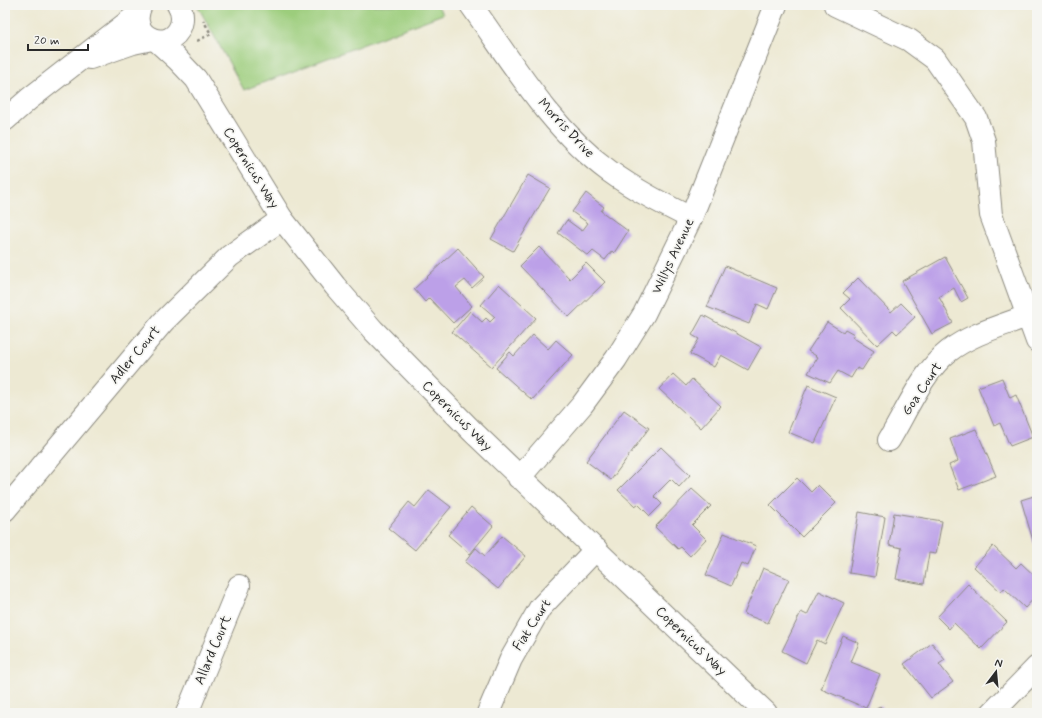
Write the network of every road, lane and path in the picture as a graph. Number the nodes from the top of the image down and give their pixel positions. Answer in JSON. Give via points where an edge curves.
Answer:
{"nodes":[{"id":1,"x":471,"y":5,"type":"edge"},
{"id":2,"x":776,"y":5,"type":"edge"},
{"id":3,"x":835,"y":5,"type":"edge"},
{"id":4,"x":138,"y":9,"type":"edge"},
{"id":5,"x":180,"y":13,"type":"edge"},
{"id":6,"x":154,"y":40,"type":"junction"},
{"id":7,"x":78,"y":62,"type":"junction"},
{"id":8,"x":196,"y":79,"type":"junction"},
{"id":9,"x":5,"y":120,"type":"edge"},
{"id":10,"x":691,"y":218,"type":"junction"},
{"id":11,"x":282,"y":219,"type":"junction"},
{"id":12,"x":1027,"y":316,"type":"junction"},
{"id":13,"x":1037,"y":341,"type":"edge"},
{"id":14,"x":889,"y":440,"type":"dead end"},
{"id":15,"x":519,"y":478,"type":"junction"},
{"id":16,"x":5,"y":510,"type":"edge"},
{"id":17,"x":596,"y":549,"type":"junction"},
{"id":18,"x":239,"y":586,"type":"dead end"},
{"id":19,"x":1037,"y":667,"type":"edge"},
{"id":20,"x":187,"y":713,"type":"edge"},
{"id":21,"x":488,"y":713,"type":"edge"},
{"id":22,"x":766,"y":713,"type":"edge"},
{"id":23,"x":992,"y":713,"type":"edge"}],
"edges":[{"from":1,"to":10,"type":"street","name":"Morris Drive","via":[[544,105],[575,141],[608,170],[630,185]]},
{"from":2,"to":10,"type":"street","name":"Willys Avenue"},
{"from":3,"to":12,"type":"street","via":[[909,40],[935,59],[976,118],[984,142],[990,215]]},
{"from":4,"to":6,"type":"street","name":"Copernicus Way","via":[[142,33]]},
{"from":4,"to":7,"type":"street"},
{"from":5,"to":6,"type":"street","via":[[176,34],[163,40]]},
{"from":5,"to":8,"type":"street","name":"Copernicus Way"},
{"from":6,"to":7,"type":"street","via":[[133,43]]},
{"from":6,"to":8,"type":"street","name":"Copernicus Way"},
{"from":7,"to":9,"type":"street"},
{"from":8,"to":11,"type":"street","name":"Copernicus Way"},
{"from":10,"to":15,"type":"street","name":"Willys Avenue","via":[[657,290],[631,336],[582,405]]},
{"from":11,"to":15,"type":"street","name":"Copernicus Way","via":[[373,330]]},
{"from":11,"to":16,"type":"street","name":"Adler Court","via":[[230,256],[163,322]]},
{"from":12,"to":13,"type":"street"},
{"from":12,"to":14,"type":"street","name":"Goa Court","via":[[968,340],[949,352],[932,368]]},
{"from":15,"to":17,"type":"street","name":"Copernicus Way"},
{"from":17,"to":21,"type":"street","name":"Fiat Court","via":[[540,608],[511,659]]},
{"from":17,"to":22,"type":"street","name":"Copernicus Way"},
{"from":18,"to":20,"type":"street","name":"Allard Court"},
{"from":19,"to":23,"type":"street"}]}
